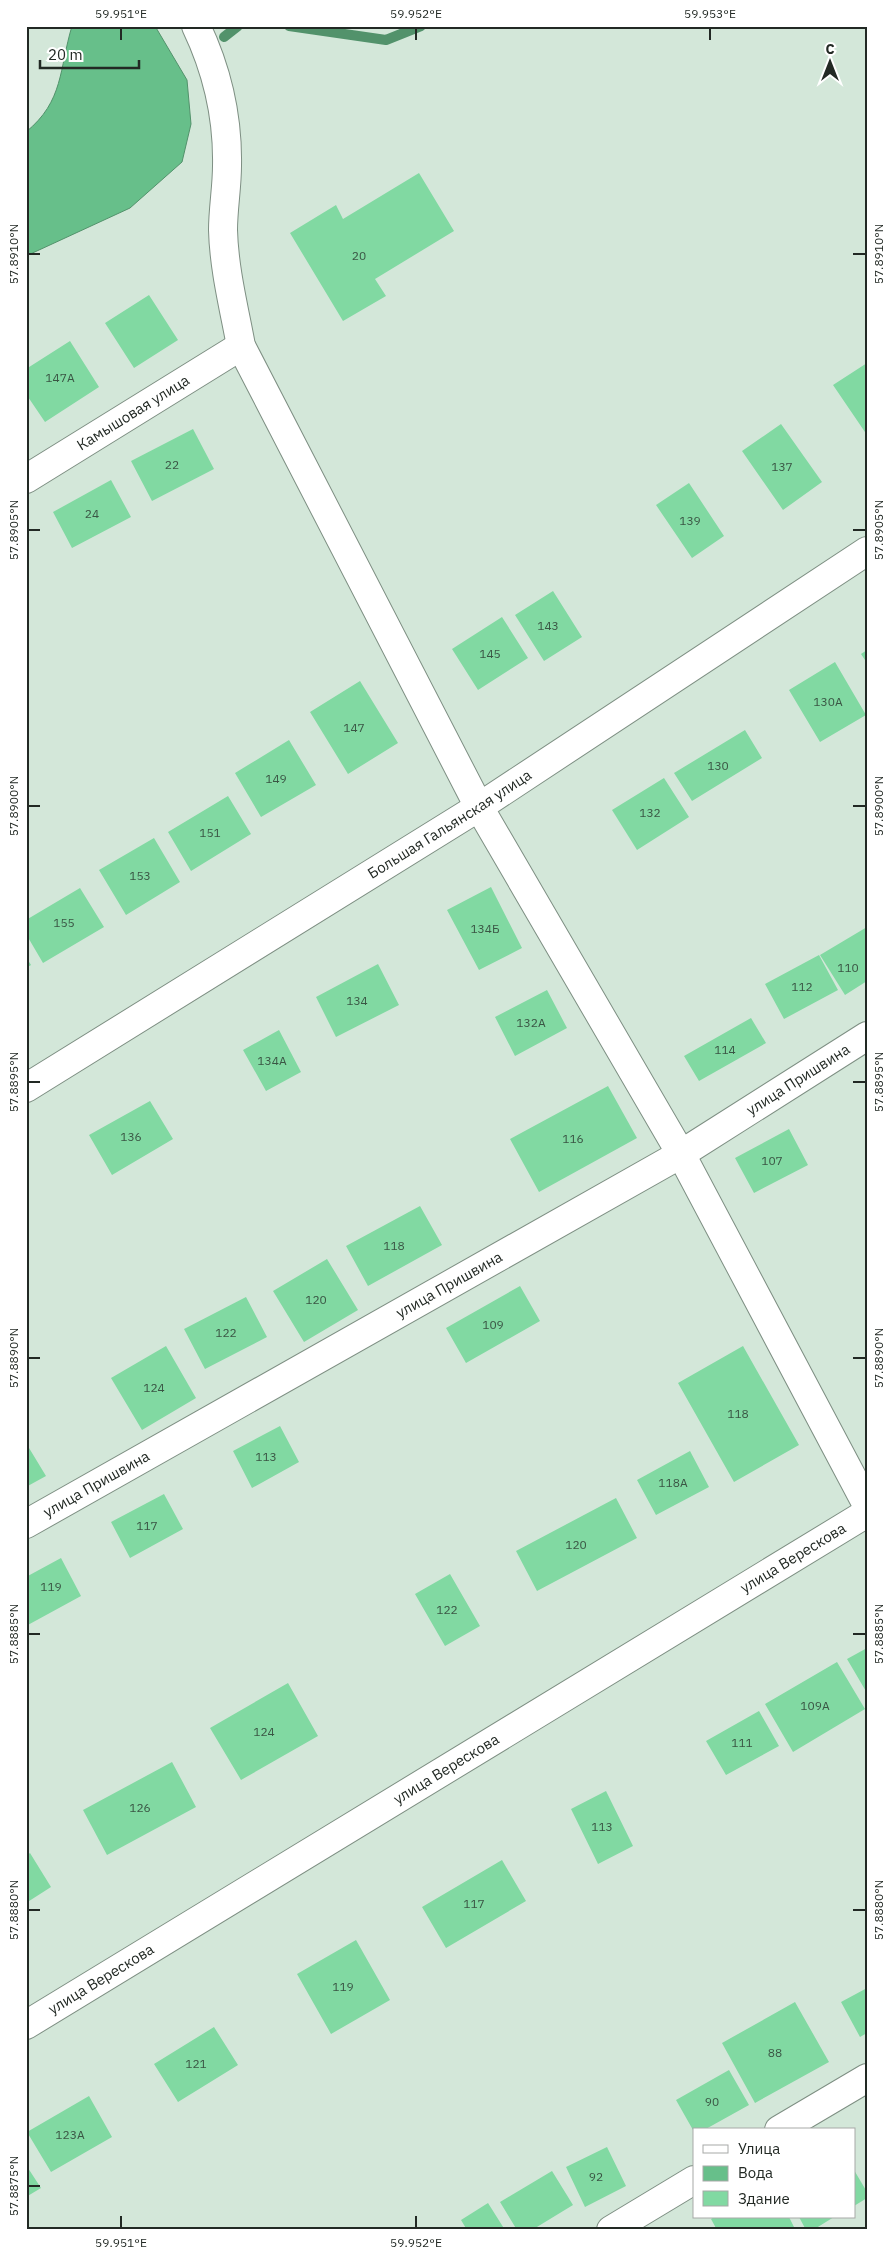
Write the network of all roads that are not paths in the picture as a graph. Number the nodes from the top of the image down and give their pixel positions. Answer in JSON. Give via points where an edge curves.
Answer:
{"nodes":[{"id":1,"x":196,"y":26,"type":"edge"},
{"id":2,"x":242,"y":346,"type":"junction"},
{"id":3,"x":26,"y":478,"type":"edge"},
{"id":4,"x":867,"y":551,"type":"edge"},
{"id":5,"x":479,"y":807,"type":"junction"},
{"id":6,"x":867,"y":1036,"type":"edge"},
{"id":7,"x":26,"y":1088,"type":"edge"},
{"id":8,"x":681,"y":1154,"type":"junction"},
{"id":9,"x":867,"y":1506,"type":"edge"},
{"id":10,"x":867,"y":1513,"type":"edge"},
{"id":11,"x":26,"y":1524,"type":"edge"},
{"id":12,"x":26,"y":2025,"type":"edge"},
{"id":13,"x":867,"y":2078,"type":"edge"},
{"id":14,"x":782,"y":2128,"type":"edge"},
{"id":15,"x":693,"y":2181,"type":"edge"},
{"id":16,"x":611,"y":2230,"type":"edge"}],
"edges":[{"from":1,"to":2,"type":"street","via":[[213,64],[223,106],[227,165],[223,230]]},
{"from":2,"to":3,"type":"street","name":"Камышовая улица"},
{"from":2,"to":5,"type":"street"},
{"from":4,"to":5,"type":"street","name":"Большая Гальянская улица"},
{"from":5,"to":7,"type":"street","name":"Большая Гальянская улица"},
{"from":5,"to":8,"type":"street"},
{"from":6,"to":8,"type":"street","name":"улица Пришвина"},
{"from":8,"to":9,"type":"street"},
{"from":8,"to":11,"type":"street","name":"улица Пришвина"},
{"from":10,"to":12,"type":"street","name":"улица Верескова"},
{"from":13,"to":14,"type":"street"},
{"from":15,"to":16,"type":"street"}]}
